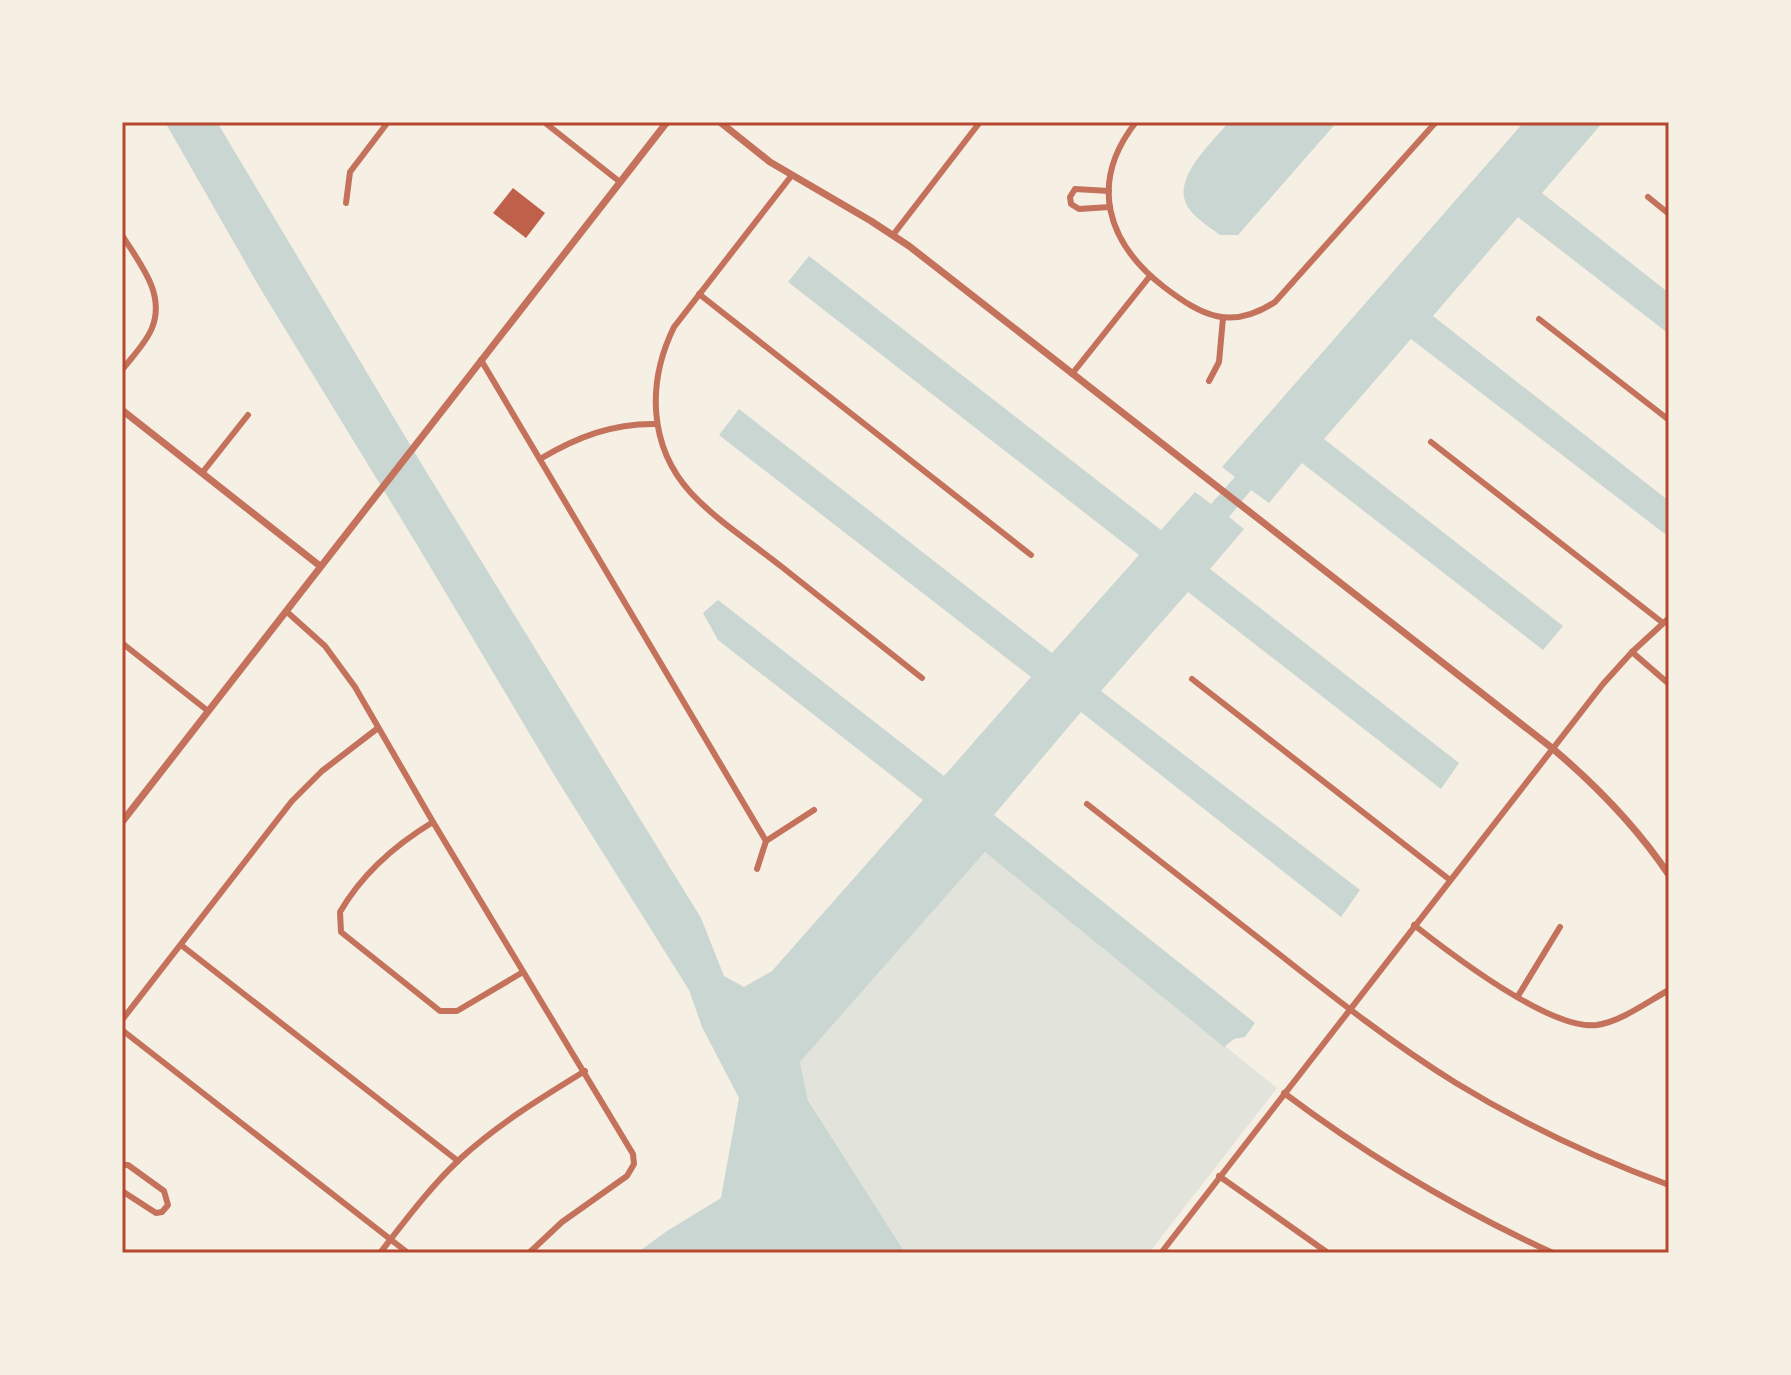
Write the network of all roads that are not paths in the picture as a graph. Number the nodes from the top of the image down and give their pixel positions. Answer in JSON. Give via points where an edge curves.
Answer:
{"nodes":[{"id":1,"x":388,"y":122,"type":"edge"},
{"id":2,"x":544,"y":122,"type":"edge"},
{"id":3,"x":667,"y":122,"type":"edge"},
{"id":4,"x":720,"y":122,"type":"edge"},
{"id":5,"x":980,"y":122,"type":"edge"},
{"id":6,"x":1136,"y":122,"type":"edge"},
{"id":7,"x":1436,"y":122,"type":"edge"},
{"id":8,"x":792,"y":175,"type":"junction"},
{"id":9,"x":620,"y":182,"type":"junction"},
{"id":10,"x":1109,"y":191,"type":"junction"},
{"id":11,"x":1648,"y":197,"type":"dead end"},
{"id":12,"x":346,"y":203,"type":"dead end"},
{"id":13,"x":1110,"y":207,"type":"junction"},
{"id":14,"x":1669,"y":214,"type":"edge"},
{"id":15,"x":122,"y":235,"type":"edge"},
{"id":16,"x":893,"y":235,"type":"junction"},
{"id":17,"x":1150,"y":276,"type":"junction"},
{"id":18,"x":699,"y":294,"type":"junction"},
{"id":19,"x":1223,"y":318,"type":"junction"},
{"id":20,"x":1539,"y":319,"type":"dead end"},
{"id":21,"x":480,"y":360,"type":"junction"},
{"id":22,"x":122,"y":370,"type":"edge"},
{"id":23,"x":1072,"y":374,"type":"junction"},
{"id":24,"x":1209,"y":381,"type":"dead end"},
{"id":25,"x":122,"y":410,"type":"edge"},
{"id":26,"x":248,"y":415,"type":"dead end"},
{"id":27,"x":1669,"y":420,"type":"edge"},
{"id":28,"x":657,"y":424,"type":"junction"},
{"id":29,"x":1431,"y":442,"type":"dead end"},
{"id":30,"x":540,"y":459,"type":"junction"},
{"id":31,"x":202,"y":473,"type":"junction"},
{"id":32,"x":1031,"y":555,"type":"dead end"},
{"id":33,"x":320,"y":566,"type":"junction"},
{"id":34,"x":286,"y":611,"type":"junction"},
{"id":35,"x":1666,"y":620,"type":"edge"},
{"id":36,"x":122,"y":643,"type":"edge"},
{"id":37,"x":1632,"y":652,"type":"junction"},
{"id":38,"x":922,"y":678,"type":"dead end"},
{"id":39,"x":1192,"y":679,"type":"dead end"},
{"id":40,"x":1669,"y":684,"type":"edge"},
{"id":41,"x":208,"y":711,"type":"junction"},
{"id":42,"x":378,"y":728,"type":"junction"},
{"id":43,"x":1552,"y":748,"type":"junction"},
{"id":44,"x":1087,"y":804,"type":"dead end"},
{"id":45,"x":814,"y":810,"type":"dead end"},
{"id":46,"x":122,"y":822,"type":"edge"},
{"id":47,"x":433,"y":822,"type":"junction"},
{"id":48,"x":766,"y":841,"type":"junction"},
{"id":49,"x":757,"y":869,"type":"dead end"},
{"id":50,"x":1669,"y":875,"type":"edge"},
{"id":51,"x":1450,"y":880,"type":"junction"},
{"id":52,"x":1414,"y":925,"type":"junction"},
{"id":53,"x":1560,"y":927,"type":"dead end"},
{"id":54,"x":181,"y":945,"type":"junction"},
{"id":55,"x":523,"y":972,"type":"junction"},
{"id":56,"x":1669,"y":990,"type":"edge"},
{"id":57,"x":1518,"y":996,"type":"junction"},
{"id":58,"x":1349,"y":1009,"type":"junction"},
{"id":59,"x":122,"y":1020,"type":"edge"},
{"id":60,"x":122,"y":1030,"type":"edge"},
{"id":61,"x":585,"y":1071,"type":"junction"},
{"id":62,"x":1284,"y":1093,"type":"junction"},
{"id":63,"x":458,"y":1161,"type":"junction"},
{"id":64,"x":122,"y":1165,"type":"edge"},
{"id":65,"x":1219,"y":1176,"type":"junction"},
{"id":66,"x":1669,"y":1185,"type":"edge"},
{"id":67,"x":122,"y":1191,"type":"edge"},
{"id":68,"x":391,"y":1240,"type":"junction"},
{"id":69,"x":1323,"y":1252,"type":"edge"},
{"id":70,"x":380,"y":1253,"type":"edge"},
{"id":71,"x":408,"y":1253,"type":"edge"},
{"id":72,"x":529,"y":1253,"type":"edge"},
{"id":73,"x":1161,"y":1253,"type":"edge"},
{"id":74,"x":1553,"y":1253,"type":"edge"}],
"edges":[{"from":1,"to":12,"type":"street","via":[[350,172]]},
{"from":2,"to":9,"type":"street"},
{"from":3,"to":9,"type":"street"},
{"from":4,"to":8,"type":"street"},
{"from":5,"to":16,"type":"street"},
{"from":6,"to":10,"type":"street","via":[[1119,148]]},
{"from":7,"to":19,"type":"street","via":[[1275,302],[1254,314]]},
{"from":8,"to":16,"type":"street"},
{"from":8,"to":18,"type":"street"},
{"from":9,"to":21,"type":"street"},
{"from":10,"to":13,"type":"street"},
{"from":10,"to":13,"type":"street","via":[[1081,188],[1070,197],[1079,209]]},
{"from":11,"to":14,"type":"street"},
{"from":13,"to":17,"type":"street","via":[[1121,241]]},
{"from":15,"to":22,"type":"street","via":[[157,302],[151,331]]},
{"from":16,"to":23,"type":"street"},
{"from":17,"to":19,"type":"street","via":[[1188,305]]},
{"from":17,"to":23,"type":"street"},
{"from":18,"to":28,"type":"street","via":[[674,327],[659,363]]},
{"from":18,"to":32,"type":"street"},
{"from":19,"to":24,"type":"street","via":[[1219,362]]},
{"from":20,"to":27,"type":"street"},
{"from":21,"to":30,"type":"street"},
{"from":21,"to":33,"type":"street"},
{"from":23,"to":43,"type":"street"},
{"from":25,"to":31,"type":"street"},
{"from":26,"to":31,"type":"street"},
{"from":28,"to":30,"type":"street","via":[[605,429]]},
{"from":28,"to":38,"type":"street","via":[[672,466],[701,503]]},
{"from":29,"to":35,"type":"street"},
{"from":30,"to":48,"type":"street"},
{"from":31,"to":33,"type":"street"},
{"from":33,"to":34,"type":"street"},
{"from":34,"to":41,"type":"street"},
{"from":34,"to":42,"type":"street","via":[[325,646]]},
{"from":35,"to":37,"type":"street"},
{"from":36,"to":41,"type":"street"},
{"from":37,"to":40,"type":"street"},
{"from":37,"to":43,"type":"street"},
{"from":39,"to":51,"type":"street"},
{"from":41,"to":46,"type":"street"},
{"from":42,"to":47,"type":"street"},
{"from":42,"to":54,"type":"street","via":[[303,788]]},
{"from":43,"to":50,"type":"street","via":[[1620,812]]},
{"from":43,"to":51,"type":"street"},
{"from":44,"to":58,"type":"street"},
{"from":45,"to":48,"type":"street"},
{"from":47,"to":55,"type":"street"},
{"from":47,"to":55,"type":"street","via":[[380,861],[340,912],[341,932],[440,1011],[457,1011]]},
{"from":48,"to":49,"type":"street"},
{"from":51,"to":52,"type":"street"},
{"from":52,"to":57,"type":"street"},
{"from":52,"to":58,"type":"street"},
{"from":53,"to":57,"type":"street"},
{"from":54,"to":59,"type":"street"},
{"from":54,"to":63,"type":"street"},
{"from":55,"to":61,"type":"street"},
{"from":56,"to":57,"type":"street","via":[[1593,1026],[1563,1022]]},
{"from":58,"to":62,"type":"street"},
{"from":58,"to":66,"type":"street","via":[[1498,1108]]},
{"from":60,"to":68,"type":"street"},
{"from":61,"to":63,"type":"street","via":[[514,1116]]},
{"from":61,"to":72,"type":"street","via":[[631,1148],[634,1164],[627,1176]]},
{"from":62,"to":65,"type":"street"},
{"from":62,"to":74,"type":"street","via":[[1411,1180]]},
{"from":63,"to":68,"type":"street"},
{"from":64,"to":67,"type":"street","via":[[164,1191],[168,1205],[156,1213]]},
{"from":65,"to":69,"type":"street"},
{"from":65,"to":73,"type":"street"},
{"from":68,"to":70,"type":"street"},
{"from":68,"to":71,"type":"street"}]}
